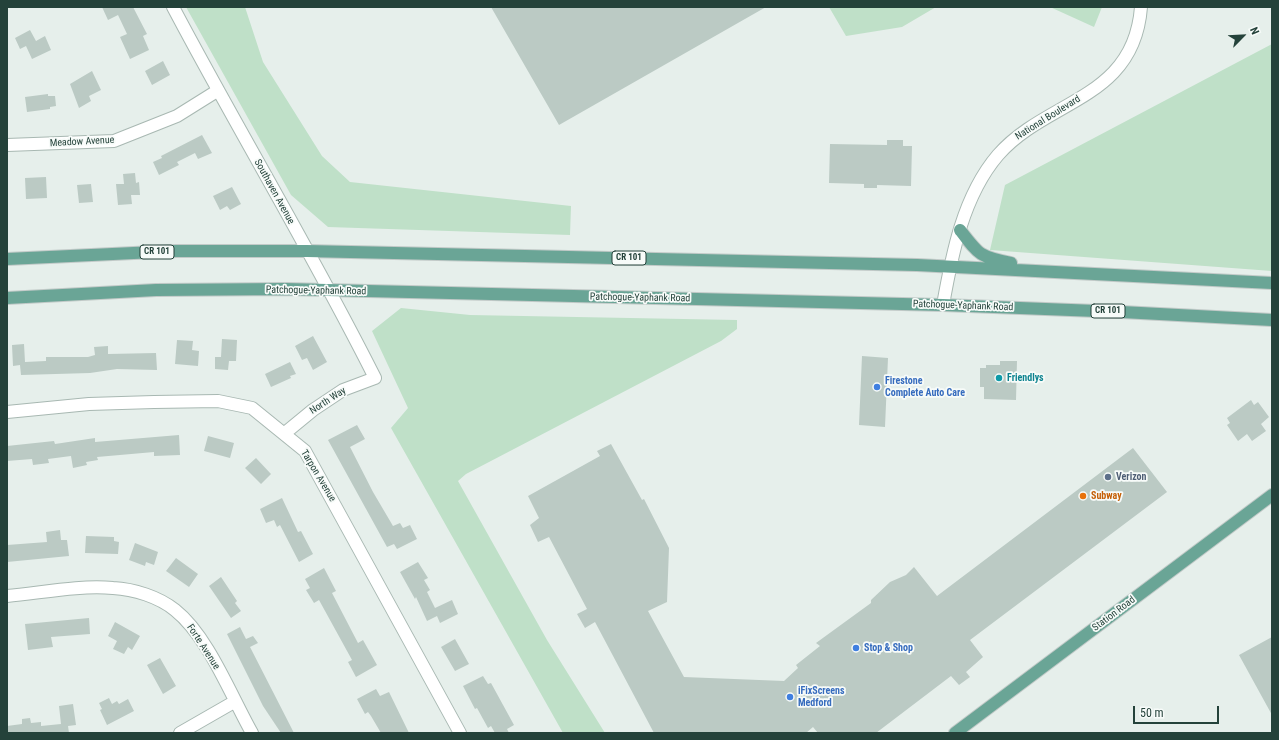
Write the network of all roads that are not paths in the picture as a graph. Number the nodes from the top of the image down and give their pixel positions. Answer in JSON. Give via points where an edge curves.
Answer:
{"nodes":[{"id":1,"x":173,"y":7,"type":"edge"},
{"id":2,"x":1141,"y":7,"type":"edge"},
{"id":3,"x":217,"y":91,"type":"junction"},
{"id":4,"x":7,"y":145,"type":"edge"},
{"id":5,"x":960,"y":230,"type":"junction"},
{"id":6,"x":307,"y":251,"type":"junction"},
{"id":7,"x":7,"y":259,"type":"edge"},
{"id":8,"x":950,"y":267,"type":"junction"},
{"id":9,"x":1051,"y":271,"type":"junction"},
{"id":10,"x":1272,"y":283,"type":"edge"},
{"id":11,"x":329,"y":291,"type":"junction"},
{"id":12,"x":7,"y":298,"type":"edge"},
{"id":13,"x":944,"y":305,"type":"junction"},
{"id":14,"x":1272,"y":320,"type":"edge"},
{"id":15,"x":375,"y":378,"type":"joint"},
{"id":16,"x":7,"y":412,"type":"edge"},
{"id":17,"x":285,"y":433,"type":"junction"},
{"id":18,"x":1272,"y":495,"type":"edge"},
{"id":19,"x":7,"y":596,"type":"edge"},
{"id":20,"x":234,"y":702,"type":"junction"},
{"id":21,"x":180,"y":733,"type":"edge"},
{"id":22,"x":252,"y":733,"type":"edge"},
{"id":23,"x":460,"y":733,"type":"edge"},
{"id":24,"x":955,"y":733,"type":"edge"}],
"edges":[{"from":1,"to":3,"type":"street","name":"Southaven Avenue"},
{"from":2,"to":5,"type":"street","name":"National Boulevard","via":[[1135,36],[1116,70],[1098,88],[1028,129],[1005,147],[983,176]]},
{"from":3,"to":4,"type":"street","name":"Meadow Avenue","via":[[177,116],[114,142]]},
{"from":3,"to":6,"type":"street","name":"Southaven Avenue"},
{"from":5,"to":8,"type":"street","name":"National Boulevard"},
{"from":5,"to":9,"type":"main road","via":[[984,257]]},
{"from":6,"to":7,"type":"main road","number":"CR 101","via":[[168,252]]},
{"from":6,"to":8,"type":"main road","number":"CR 101"},
{"from":6,"to":11,"type":"street","name":"Southaven Avenue"},
{"from":8,"to":9,"type":"main road","number":"CR 101"},
{"from":8,"to":13,"type":"street","name":"National Boulevard"},
{"from":9,"to":10,"type":"main road","number":"CR 101"},
{"from":11,"to":12,"type":"main road","name":"Patchogue-Yaphank Road","number":"CR 101","via":[[156,290]]},
{"from":11,"to":13,"type":"main road","name":"Patchogue-Yaphank Road","number":"CR 101"},
{"from":11,"to":15,"type":"street","name":"Southaven Avenue"},
{"from":13,"to":14,"type":"main road","name":"Patchogue-Yaphank Road","number":"CR 101"},
{"from":15,"to":17,"type":"street","name":"North Way","via":[[343,390]]},
{"from":16,"to":17,"type":"street","name":"Tarpon Avenue","via":[[89,404],[231,402],[252,408]]},
{"from":17,"to":23,"type":"street","name":"Tarpon Avenue","via":[[305,451]]},
{"from":18,"to":24,"type":"main road","name":"Station Road"},
{"from":19,"to":20,"type":"street","name":"Forte Avenue","via":[[113,588],[155,598],[175,610],[190,625],[203,643]]},
{"from":20,"to":21,"type":"street"},
{"from":20,"to":22,"type":"street","name":"Forte Avenue"}]}
